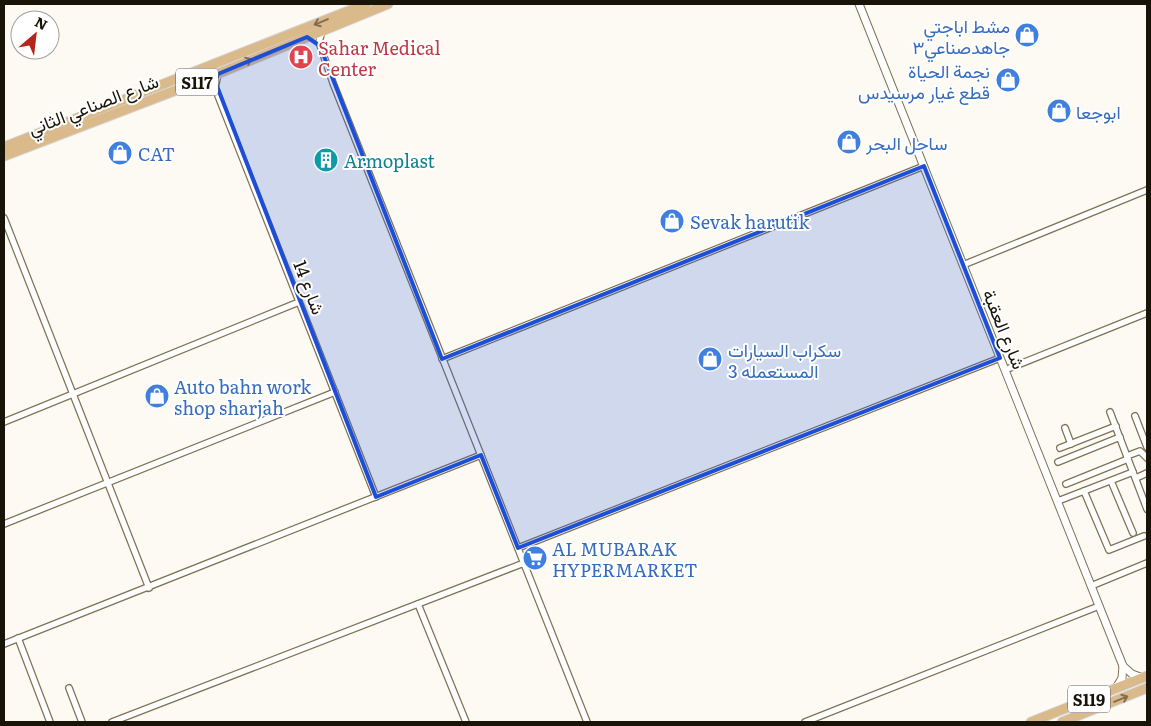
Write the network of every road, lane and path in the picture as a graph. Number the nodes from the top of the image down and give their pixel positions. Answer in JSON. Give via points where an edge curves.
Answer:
{"nodes":[{"id":1,"x":366,"y":4,"type":"edge"},
{"id":2,"x":388,"y":4,"type":"edge"},
{"id":3,"x":859,"y":4,"type":"edge"},
{"id":4,"x":323,"y":30,"type":"junction"},
{"id":5,"x":307,"y":36,"type":"junction"},
{"id":6,"x":320,"y":46,"type":"junction"},
{"id":7,"x":218,"y":74,"type":"junction"},
{"id":8,"x":200,"y":80,"type":"junction"},
{"id":9,"x":215,"y":88,"type":"junction"},
{"id":10,"x":4,"y":147,"type":"edge"},
{"id":11,"x":4,"y":156,"type":"edge"},
{"id":12,"x":924,"y":166,"type":"junction"},
{"id":13,"x":1147,"y":190,"type":"edge"},
{"id":14,"x":4,"y":218,"type":"edge"},
{"id":15,"x":963,"y":265,"type":"junction"},
{"id":16,"x":299,"y":302,"type":"junction"},
{"id":17,"x":1147,"y":313,"type":"edge"},
{"id":18,"x":442,"y":358,"type":"junction"},
{"id":19,"x":1000,"y":358,"type":"junction"},
{"id":20,"x":1005,"y":370,"type":"junction"},
{"id":21,"x":335,"y":392,"type":"junction"},
{"id":22,"x":73,"y":394,"type":"junction"},
{"id":23,"x":1110,"y":412,"type":"dead end"},
{"id":24,"x":1135,"y":416,"type":"dead end"},
{"id":25,"x":4,"y":422,"type":"edge"},
{"id":26,"x":1116,"y":426,"type":"junction"},
{"id":27,"x":1065,"y":428,"type":"dead end"},
{"id":28,"x":1120,"y":437,"type":"junction"},
{"id":29,"x":1081,"y":440,"type":"junction"},
{"id":30,"x":1071,"y":444,"type":"junction"},
{"id":31,"x":1147,"y":447,"type":"edge"},
{"id":32,"x":1060,"y":448,"type":"dead end"},
{"id":33,"x":1085,"y":451,"type":"junction"},
{"id":34,"x":481,"y":456,"type":"junction"},
{"id":35,"x":1128,"y":457,"type":"junction"},
{"id":36,"x":1147,"y":458,"type":"edge"},
{"id":37,"x":1058,"y":462,"type":"dead end"},
{"id":38,"x":1094,"y":473,"type":"junction"},
{"id":39,"x":1147,"y":473,"type":"edge"},
{"id":40,"x":1134,"y":475,"type":"junction"},
{"id":41,"x":1111,"y":480,"type":"junction"},
{"id":42,"x":108,"y":483,"type":"junction"},
{"id":43,"x":1066,"y":484,"type":"dead end"},
{"id":44,"x":1099,"y":485,"type":"junction"},
{"id":45,"x":1084,"y":491,"type":"junction"},
{"id":46,"x":376,"y":497,"type":"junction"},
{"id":47,"x":1058,"y":501,"type":"junction"},
{"id":48,"x":1147,"y":509,"type":"edge"},
{"id":49,"x":4,"y":524,"type":"edge"},
{"id":50,"x":1133,"y":533,"type":"dead end"},
{"id":51,"x":1144,"y":536,"type":"dead end"},
{"id":52,"x":518,"y":548,"type":"junction"},
{"id":53,"x":524,"y":563,"type":"junction"},
{"id":54,"x":1147,"y":563,"type":"edge"},
{"id":55,"x":1091,"y":586,"type":"junction"},
{"id":56,"x":150,"y":588,"type":"junction"},
{"id":57,"x":418,"y":604,"type":"junction"},
{"id":58,"x":1099,"y":606,"type":"junction"},
{"id":59,"x":18,"y":638,"type":"junction"},
{"id":60,"x":4,"y":644,"type":"edge"},
{"id":61,"x":1123,"y":666,"type":"junction"},
{"id":62,"x":1145,"y":677,"type":"edge"},
{"id":63,"x":68,"y":688,"type":"dead end"},
{"id":64,"x":1116,"y":688,"type":"junction"},
{"id":65,"x":1147,"y":688,"type":"edge"},
{"id":66,"x":50,"y":722,"type":"edge"},
{"id":67,"x":82,"y":722,"type":"edge"},
{"id":68,"x":112,"y":722,"type":"edge"},
{"id":69,"x":466,"y":722,"type":"edge"},
{"id":70,"x":587,"y":722,"type":"edge"},
{"id":71,"x":805,"y":722,"type":"edge"},
{"id":72,"x":1031,"y":722,"type":"edge"},
{"id":73,"x":1062,"y":722,"type":"edge"}],
"edges":[{"from":1,"to":10,"type":"main road","name":"شارع الصناعي الثاني","number":"S117","one_way":true},
{"from":2,"to":4,"type":"main road","name":"شارع الصناعي الثاني","number":"S117"},
{"from":3,"to":12,"type":"street","name":"شارع العقبة"},
{"from":4,"to":5,"type":"main road","name":"شارع الصناعي الثاني","number":"S117"},
{"from":4,"to":6,"type":"street"},
{"from":5,"to":6,"type":"street"},
{"from":7,"to":5,"type":"main road","name":"شارع الصناعي الثاني","number":"S117","one_way":true},
{"from":6,"to":18,"type":"street"},
{"from":7,"to":8,"type":"main road","name":"شارع الصناعي الثاني","number":"S117"},
{"from":7,"to":9,"type":"street"},
{"from":8,"to":9,"type":"street"},
{"from":8,"to":11,"type":"main road","name":"شارع الصناعي الثاني","number":"S117"},
{"from":9,"to":16,"type":"street","name":"شارع 14"},
{"from":12,"to":15,"type":"street","name":"شارع العقبة"},
{"from":12,"to":18,"type":"street"},
{"from":13,"to":15,"type":"street"},
{"from":14,"to":22,"type":"street"},
{"from":15,"to":19,"type":"street","name":"شارع العقبة"},
{"from":16,"to":21,"type":"street","name":"شارع 14"},
{"from":16,"to":22,"type":"street"},
{"from":17,"to":20,"type":"street"},
{"from":18,"to":34,"type":"street"},
{"from":19,"to":20,"type":"street","name":"شارع العقبة"},
{"from":19,"to":52,"type":"street"},
{"from":20,"to":47,"type":"street","name":"شارع العقبة"},
{"from":21,"to":42,"type":"street"},
{"from":21,"to":46,"type":"street","name":"شارع 14"},
{"from":22,"to":25,"type":"street"},
{"from":22,"to":42,"type":"street"},
{"from":23,"to":26,"type":"street"},
{"from":24,"to":31,"type":"street"},
{"from":26,"to":28,"type":"street"},
{"from":26,"to":29,"type":"street"},
{"from":27,"to":30,"type":"street"},
{"from":28,"to":33,"type":"street"},
{"from":28,"to":35,"type":"street"},
{"from":29,"to":30,"type":"street"},
{"from":29,"to":33,"type":"street"},
{"from":30,"to":32,"type":"street"},
{"from":33,"to":37,"type":"street"},
{"from":34,"to":46,"type":"street"},
{"from":34,"to":52,"type":"street"},
{"from":35,"to":36,"type":"street","via":[[1140,451]]},
{"from":35,"to":38,"type":"street"},
{"from":35,"to":40,"type":"street"},
{"from":38,"to":43,"type":"street"},
{"from":38,"to":44,"type":"street"},
{"from":39,"to":40,"type":"street"},
{"from":40,"to":41,"type":"street"},
{"from":40,"to":48,"type":"street"},
{"from":41,"to":44,"type":"street"},
{"from":41,"to":50,"type":"street"},
{"from":42,"to":49,"type":"street"},
{"from":42,"to":56,"type":"street"},
{"from":44,"to":45,"type":"street"},
{"from":45,"to":47,"type":"street"},
{"from":45,"to":51,"type":"street","via":[[1109,550]]},
{"from":46,"to":56,"type":"street"},
{"from":47,"to":55,"type":"street","name":"شارع العقبة"},
{"from":52,"to":53,"type":"street"},
{"from":53,"to":57,"type":"street"},
{"from":53,"to":70,"type":"street"},
{"from":54,"to":55,"type":"street"},
{"from":55,"to":58,"type":"street","name":"شارع العقبة"},
{"from":56,"to":59,"type":"street"},
{"from":57,"to":68,"type":"street"},
{"from":57,"to":69,"type":"street"},
{"from":58,"to":61,"type":"street","name":"شارع العقبة"},
{"from":58,"to":71,"type":"street"},
{"from":59,"to":60,"type":"street"},
{"from":59,"to":66,"type":"street"},
{"from":61,"to":62,"type":"street","via":[[1132,674]]},
{"from":61,"to":64,"type":"street","via":[[1122,678]]},
{"from":62,"to":64,"type":"main road","number":"S119"},
{"from":63,"to":67,"type":"street"},
{"from":64,"to":72,"type":"main road","number":"S119"},
{"from":73,"to":65,"type":"main road","number":"S119","one_way":true}]}
